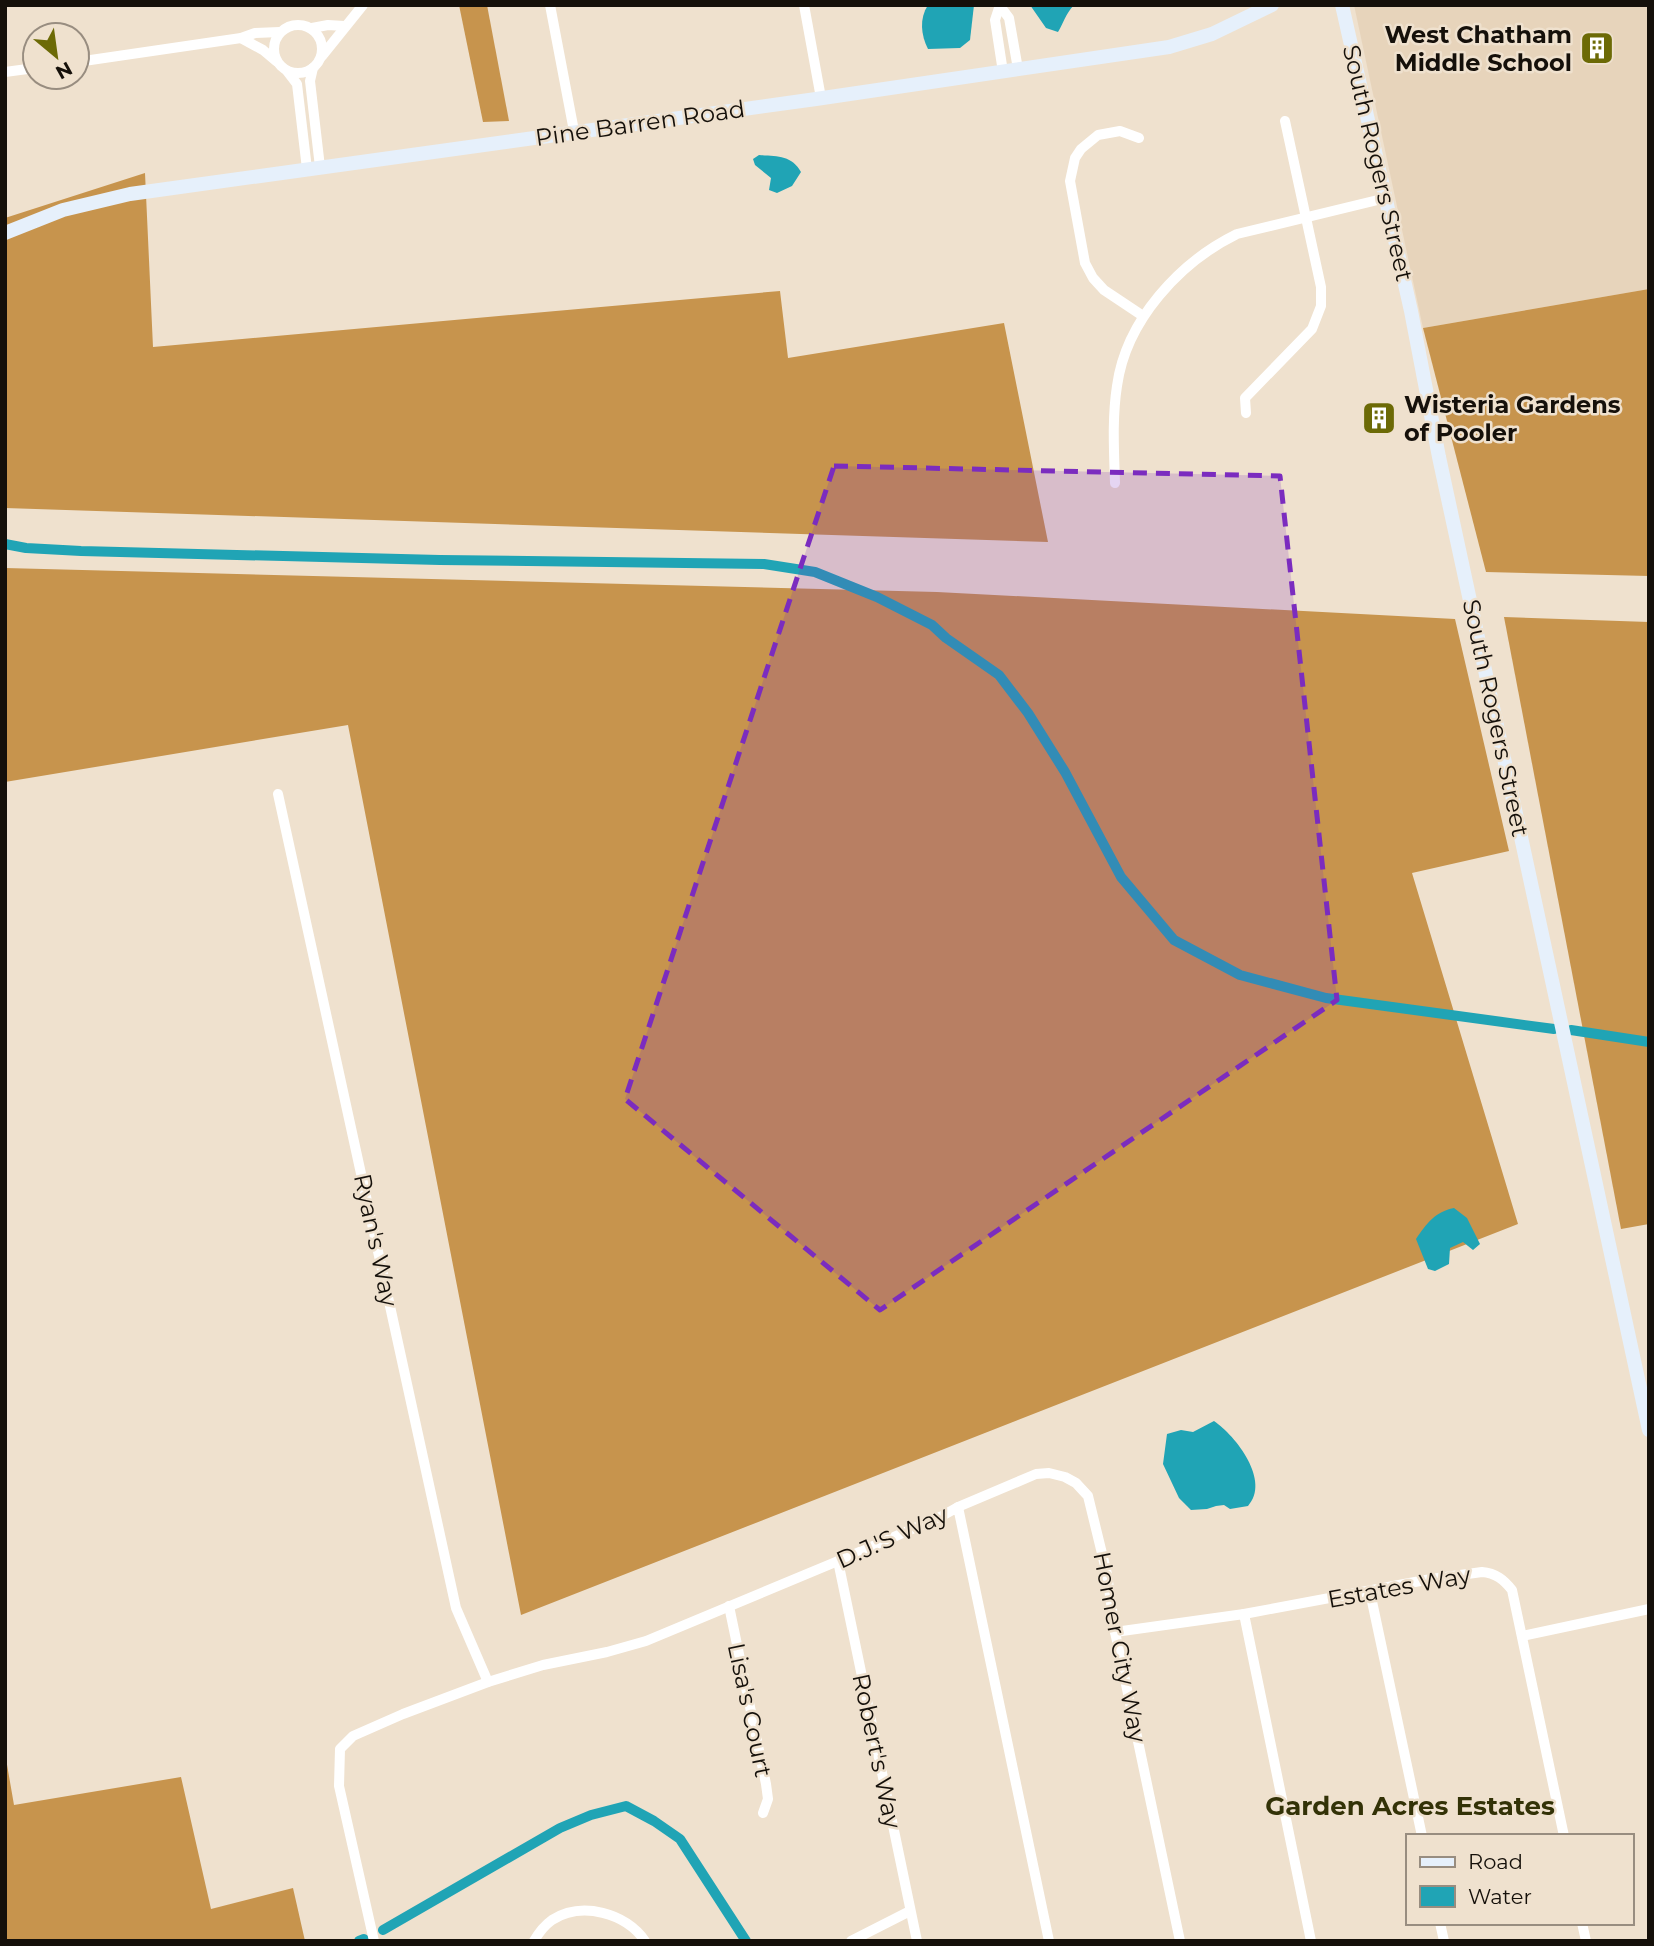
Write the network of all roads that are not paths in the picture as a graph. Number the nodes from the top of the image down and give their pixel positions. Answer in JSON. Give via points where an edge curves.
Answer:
{"nodes":[{"id":1,"x":363,"y":5,"type":"edge"},
{"id":2,"x":550,"y":5,"type":"edge"},
{"id":3,"x":804,"y":5,"type":"edge"},
{"id":4,"x":1000,"y":5,"type":"edge"},
{"id":5,"x":1272,"y":5,"type":"edge"},
{"id":6,"x":1342,"y":5,"type":"edge"},
{"id":7,"x":344,"y":26,"type":"junction"},
{"id":8,"x":312,"y":28,"type":"junction"},
{"id":9,"x":280,"y":32,"type":"junction"},
{"id":10,"x":241,"y":38,"type":"junction"},
{"id":11,"x":321,"y":58,"type":"junction"},
{"id":12,"x":91,"y":60,"type":"edge"},
{"id":13,"x":278,"y":63,"type":"junction"},
{"id":14,"x":313,"y":68,"type":"junction"},
{"id":15,"x":1011,"y":70,"type":"junction"},
{"id":16,"x":287,"y":71,"type":"junction"},
{"id":17,"x":821,"y":98,"type":"junction"},
{"id":18,"x":1285,"y":121,"type":"dead end"},
{"id":19,"x":574,"y":131,"type":"junction"},
{"id":20,"x":1139,"y":138,"type":"dead end"},
{"id":21,"x":314,"y":168,"type":"junction"},
{"id":22,"x":1386,"y":198,"type":"junction"},
{"id":23,"x":1305,"y":218,"type":"junction"},
{"id":24,"x":5,"y":233,"type":"edge"},
{"id":25,"x":1143,"y":316,"type":"junction"},
{"id":26,"x":1246,"y":413,"type":"dead end"},
{"id":27,"x":1115,"y":483,"type":"dead end"},
{"id":28,"x":278,"y":794,"type":"dead end"},
{"id":29,"x":1649,"y":1430,"type":"edge"},
{"id":30,"x":958,"y":1507,"type":"junction"},
{"id":31,"x":838,"y":1561,"type":"junction"},
{"id":32,"x":1370,"y":1592,"type":"junction"},
{"id":33,"x":729,"y":1606,"type":"junction"},
{"id":34,"x":1649,"y":1609,"type":"edge"},
{"id":35,"x":1244,"y":1614,"type":"junction"},
{"id":36,"x":1115,"y":1632,"type":"junction"},
{"id":37,"x":1522,"y":1636,"type":"junction"},
{"id":38,"x":488,"y":1682,"type":"junction"},
{"id":39,"x":763,"y":1813,"type":"dead end"},
{"id":40,"x":1422,"y":1834,"type":"edge"},
{"id":41,"x":1564,"y":1834,"type":"edge"},
{"id":42,"x":910,"y":1911,"type":"junction"},
{"id":43,"x":841,"y":1940,"type":"edge"},
{"id":44,"x":374,"y":1941,"type":"edge"},
{"id":45,"x":534,"y":1941,"type":"edge"},
{"id":46,"x":645,"y":1941,"type":"edge"},
{"id":47,"x":850,"y":1941,"type":"edge"},
{"id":48,"x":917,"y":1941,"type":"edge"},
{"id":49,"x":1049,"y":1941,"type":"edge"},
{"id":50,"x":1180,"y":1941,"type":"edge"},
{"id":51,"x":1311,"y":1941,"type":"edge"}],
"edges":[{"from":1,"to":7,"type":"street"},
{"from":2,"to":19,"type":"street"},
{"from":3,"to":17,"type":"street"},
{"from":4,"to":15,"type":"street","via":[[1009,18]]},
{"from":4,"to":15,"type":"street","via":[[995,20]]},
{"from":5,"to":15,"type":"street","name":"Pine Barren Road","via":[[1212,34],[1169,47]]},
{"from":6,"to":22,"type":"street","name":"South Rogers Street"},
{"from":7,"to":8,"type":"street"},
{"from":7,"to":11,"type":"street"},
{"from":8,"to":9,"type":"street","via":[[298,24]]},
{"from":8,"to":11,"type":"street","via":[[321,41]]},
{"from":9,"to":10,"type":"street"},
{"from":9,"to":13,"type":"street","via":[[273,47]]},
{"from":10,"to":12,"type":"street"},
{"from":10,"to":13,"type":"street"},
{"from":11,"to":14,"type":"street"},
{"from":13,"to":16,"type":"street"},
{"from":14,"to":16,"type":"street"},
{"from":14,"to":21,"type":"street"},
{"from":15,"to":17,"type":"street","name":"Pine Barren Road"},
{"from":16,"to":21,"type":"street","via":[[297,84]]},
{"from":17,"to":19,"type":"street","name":"Pine Barren Road"},
{"from":18,"to":23,"type":"street"},
{"from":19,"to":21,"type":"street","name":"Pine Barren Road"},
{"from":20,"to":25,"type":"street","via":[[1120,131],[1098,135],[1075,158],[1070,181],[1085,263],[1093,278]]},
{"from":21,"to":24,"type":"street","name":"Pine Barren Road","via":[[130,194],[63,210]]},
{"from":22,"to":23,"type":"street"},
{"from":22,"to":29,"type":"street","name":"South Rogers Street"},
{"from":23,"to":25,"type":"street","via":[[1254,229],[1218,244],[1180,273]]},
{"from":23,"to":26,"type":"street","via":[[1321,306],[1312,329],[1245,398]]},
{"from":25,"to":27,"type":"street","via":[[1117,383]]},
{"from":28,"to":38,"type":"street","name":"Ryan's Way","via":[[456,1608]]},
{"from":30,"to":31,"type":"street","name":"D.J.'S Way"},
{"from":30,"to":36,"type":"street","name":"Homer City Way","via":[[1036,1474],[1057,1474],[1076,1483],[1088,1496],[1093,1513]]},
{"from":30,"to":49,"type":"street","name":"D.J.'S Way"},
{"from":31,"to":33,"type":"street","name":"D.J.'S Way"},
{"from":31,"to":42,"type":"street","name":"Robert's Way"},
{"from":32,"to":35,"type":"street","name":"Estates Way"},
{"from":32,"to":37,"type":"street","name":"Estates Way","via":[[1490,1573],[1512,1590]]},
{"from":32,"to":40,"type":"street"},
{"from":33,"to":38,"type":"street","name":"D.J.'S Way","via":[[646,1641],[543,1664]]},
{"from":33,"to":39,"type":"street","name":"Lisa's Court","via":[[766,1784]]},
{"from":34,"to":37,"type":"street"},
{"from":35,"to":36,"type":"street","name":"Estates Way"},
{"from":35,"to":51,"type":"street"},
{"from":36,"to":50,"type":"street","name":"Homer City Way"},
{"from":37,"to":41,"type":"street","name":"Estates Way"},
{"from":38,"to":44,"type":"street","name":"D.J.'S Way","via":[[358,1733],[340,1749],[340,1786]]},
{"from":42,"to":47,"type":"street"},
{"from":42,"to":48,"type":"street","name":"Robert's Way"},
{"from":43,"to":47,"type":"street"},
{"from":45,"to":46,"type":"street","via":[[551,1921],[574,1912],[601,1912],[623,1919]]}]}
